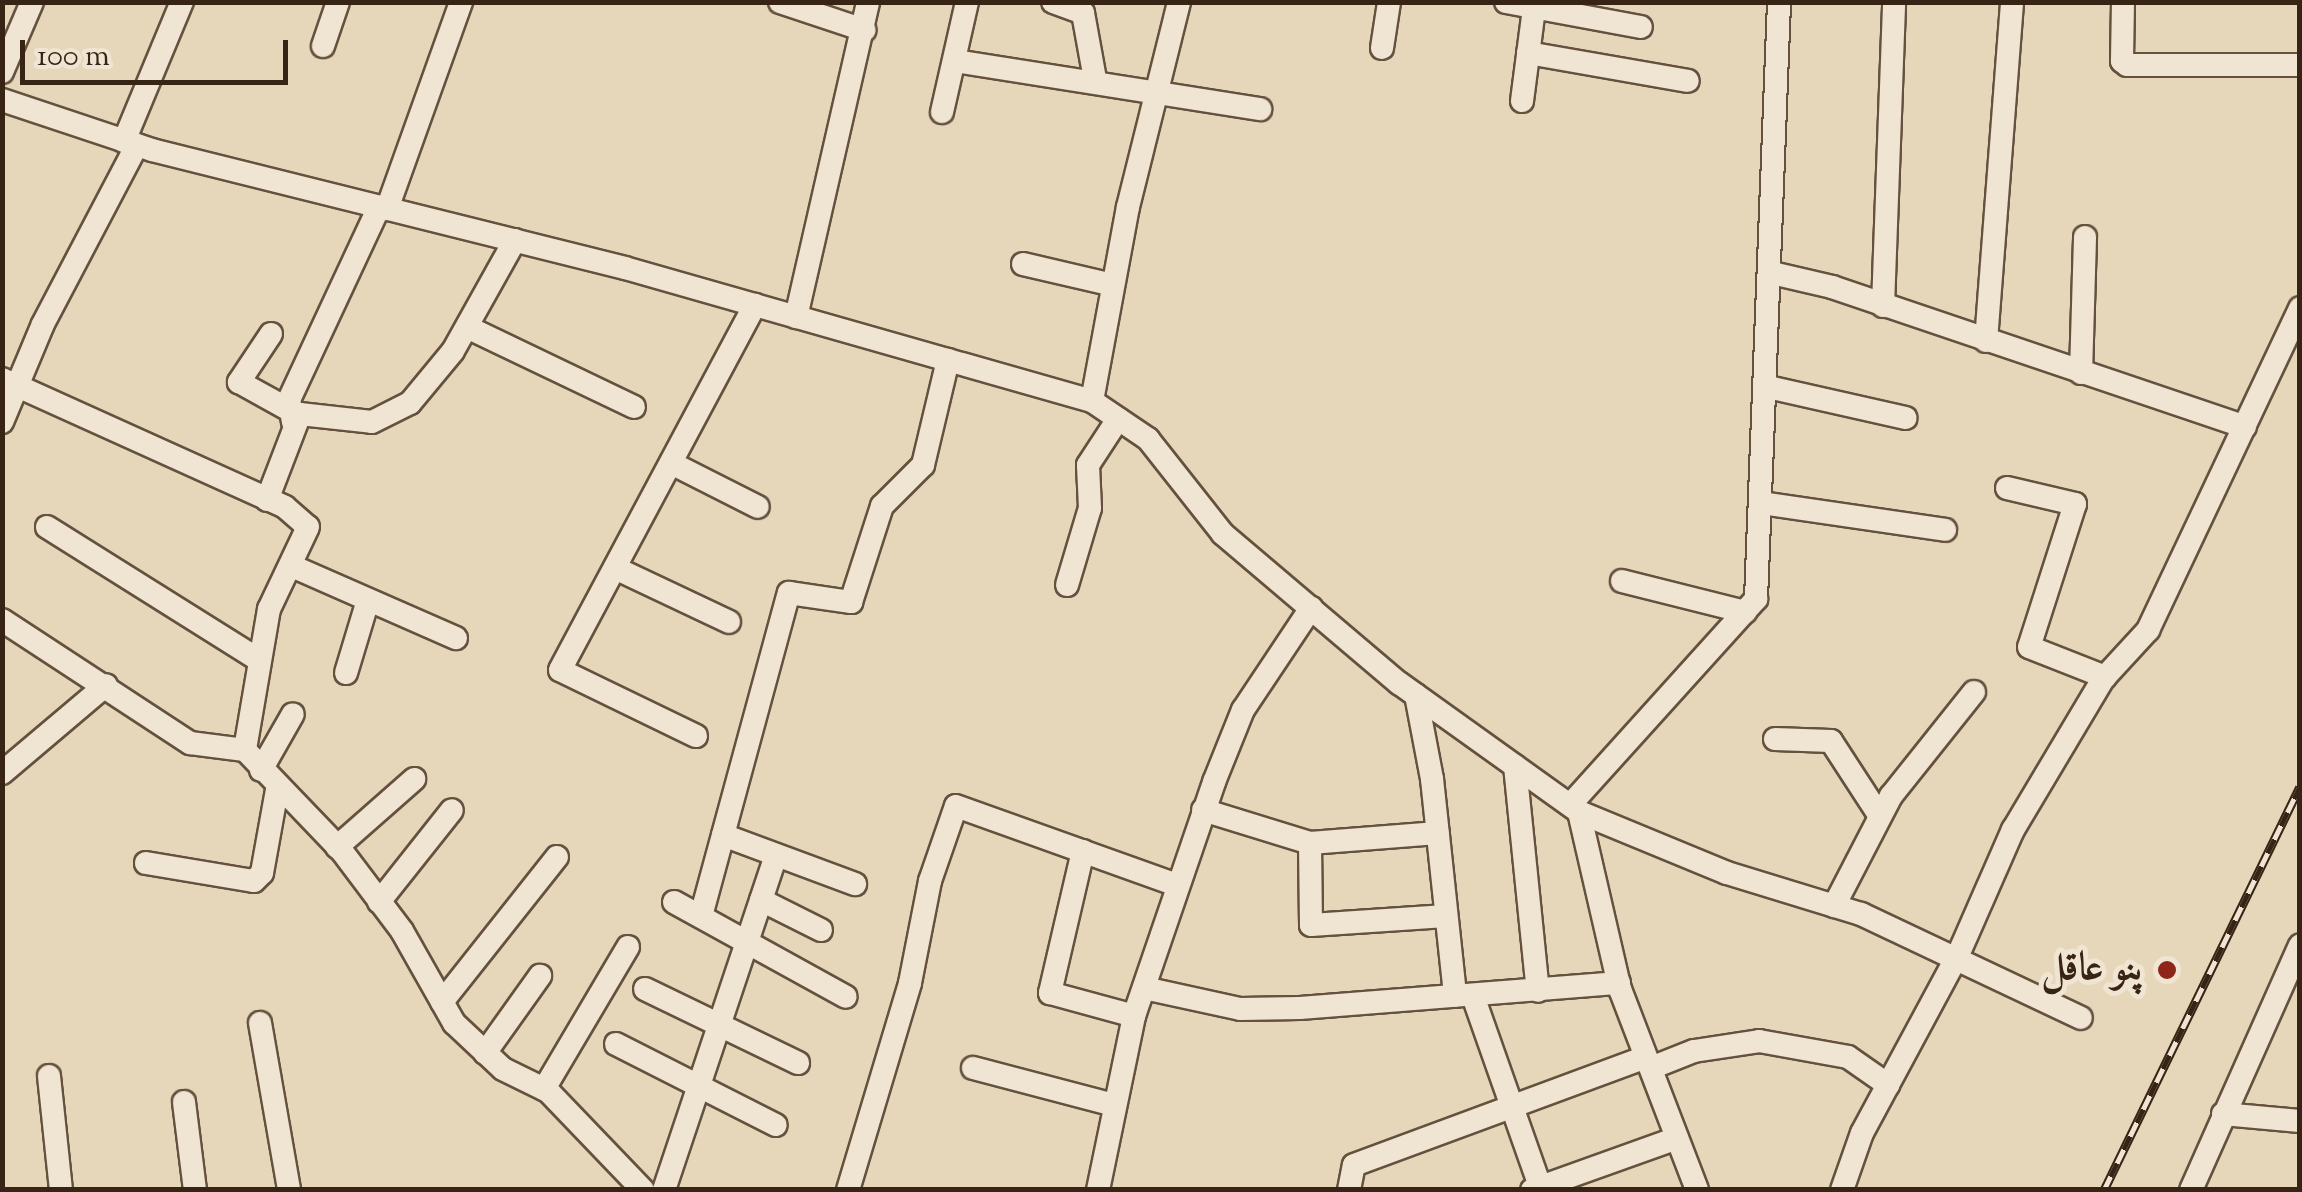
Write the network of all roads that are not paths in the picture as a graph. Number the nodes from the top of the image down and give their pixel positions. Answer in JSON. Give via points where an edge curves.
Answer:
{"nodes":[{"id":1,"x":32,"y":2,"type":"edge"},
{"id":2,"x":182,"y":2,"type":"edge"},
{"id":3,"x":338,"y":2,"type":"edge"},
{"id":4,"x":461,"y":2,"type":"edge"},
{"id":5,"x":780,"y":2,"type":"edge"},
{"id":6,"x":868,"y":2,"type":"edge"},
{"id":7,"x":967,"y":2,"type":"edge"},
{"id":8,"x":1054,"y":2,"type":"edge"},
{"id":9,"x":1179,"y":2,"type":"edge"},
{"id":10,"x":1390,"y":2,"type":"edge"},
{"id":11,"x":1506,"y":2,"type":"edge"},
{"id":12,"x":1779,"y":2,"type":"edge"},
{"id":13,"x":1894,"y":2,"type":"edge"},
{"id":14,"x":2012,"y":2,"type":"edge"},
{"id":15,"x":2123,"y":2,"type":"edge"},
{"id":16,"x":1534,"y":8,"type":"junction"},
{"id":17,"x":1641,"y":27,"type":"dead end"},
{"id":18,"x":864,"y":30,"type":"junction"},
{"id":19,"x":323,"y":46,"type":"dead end"},
{"id":20,"x":1382,"y":48,"type":"dead end"},
{"id":21,"x":1528,"y":53,"type":"junction"},
{"id":22,"x":962,"y":62,"type":"dead end"},
{"id":23,"x":2300,"y":65,"type":"edge"},
{"id":24,"x":2,"y":72,"type":"edge"},
{"id":25,"x":1094,"y":79,"type":"junction"},
{"id":26,"x":1688,"y":81,"type":"dead end"},
{"id":27,"x":1156,"y":93,"type":"junction"},
{"id":28,"x":2,"y":100,"type":"edge"},
{"id":29,"x":1522,"y":100,"type":"dead end"},
{"id":30,"x":1260,"y":109,"type":"dead end"},
{"id":31,"x":942,"y":112,"type":"dead end"},
{"id":32,"x":131,"y":143,"type":"junction"},
{"id":33,"x":383,"y":208,"type":"junction"},
{"id":34,"x":2085,"y":238,"type":"dead end"},
{"id":35,"x":515,"y":240,"type":"junction"},
{"id":36,"x":1023,"y":264,"type":"dead end"},
{"id":37,"x":1772,"y":273,"type":"junction"},
{"id":38,"x":1114,"y":285,"type":"junction"},
{"id":39,"x":755,"y":305,"type":"junction"},
{"id":40,"x":1883,"y":306,"type":"junction"},
{"id":41,"x":2300,"y":308,"type":"edge"},
{"id":42,"x":796,"y":317,"type":"junction"},
{"id":43,"x":466,"y":327,"type":"junction"},
{"id":44,"x":271,"y":334,"type":"dead end"},
{"id":45,"x":1986,"y":341,"type":"junction"},
{"id":46,"x":948,"y":360,"type":"junction"},
{"id":47,"x":2082,"y":372,"type":"junction"},
{"id":48,"x":10,"y":382,"type":"edge"},
{"id":49,"x":1768,"y":387,"type":"junction"},
{"id":50,"x":1092,"y":402,"type":"junction"},
{"id":51,"x":634,"y":407,"type":"dead end"},
{"id":52,"x":290,"y":415,"type":"junction"},
{"id":53,"x":1906,"y":418,"type":"dead end"},
{"id":54,"x":1118,"y":419,"type":"junction"},
{"id":55,"x":2,"y":422,"type":"edge"},
{"id":56,"x":2245,"y":427,"type":"junction"},
{"id":57,"x":671,"y":463,"type":"junction"},
{"id":58,"x":2007,"y":488,"type":"dead end"},
{"id":59,"x":267,"y":500,"type":"junction"},
{"id":60,"x":1761,"y":504,"type":"junction"},
{"id":61,"x":758,"y":507,"type":"dead end"},
{"id":62,"x":47,"y":527,"type":"dead end"},
{"id":63,"x":1944,"y":530,"type":"dead end"},
{"id":64,"x":294,"y":566,"type":"junction"},
{"id":65,"x":614,"y":568,"type":"junction"},
{"id":66,"x":1622,"y":581,"type":"dead end"},
{"id":67,"x":1067,"y":585,"type":"dead end"},
{"id":68,"x":368,"y":600,"type":"junction"},
{"id":69,"x":1310,"y":608,"type":"junction"},
{"id":70,"x":1746,"y":612,"type":"junction"},
{"id":71,"x":2,"y":620,"type":"edge"},
{"id":72,"x":729,"y":622,"type":"dead end"},
{"id":73,"x":456,"y":638,"type":"dead end"},
{"id":74,"x":260,"y":660,"type":"junction"},
{"id":75,"x":346,"y":672,"type":"dead end"},
{"id":76,"x":2105,"y":677,"type":"junction"},
{"id":77,"x":106,"y":685,"type":"junction"},
{"id":78,"x":1974,"y":692,"type":"dead end"},
{"id":79,"x":1416,"y":695,"type":"junction"},
{"id":80,"x":292,"y":714,"type":"dead end"},
{"id":81,"x":696,"y":736,"type":"dead end"},
{"id":82,"x":1775,"y":739,"type":"dead end"},
{"id":83,"x":245,"y":750,"type":"junction"},
{"id":84,"x":1515,"y":766,"type":"junction"},
{"id":85,"x":260,"y":770,"type":"junction"},
{"id":86,"x":3,"y":771,"type":"edge"},
{"id":87,"x":414,"y":779,"type":"dead end"},
{"id":88,"x":277,"y":790,"type":"junction"},
{"id":89,"x":1574,"y":808,"type":"junction"},
{"id":90,"x":452,"y":810,"type":"dead end"},
{"id":91,"x":1203,"y":810,"type":"junction"},
{"id":92,"x":1879,"y":815,"type":"junction"},
{"id":93,"x":1438,"y":833,"type":"junction"},
{"id":94,"x":723,"y":834,"type":"junction"},
{"id":95,"x":1310,"y":842,"type":"junction"},
{"id":96,"x":337,"y":847,"type":"junction"},
{"id":97,"x":1083,"y":851,"type":"junction"},
{"id":98,"x":776,"y":855,"type":"junction"},
{"id":99,"x":557,"y":857,"type":"dead end"},
{"id":100,"x":146,"y":863,"type":"dead end"},
{"id":101,"x":854,"y":884,"type":"dead end"},
{"id":102,"x":1177,"y":885,"type":"junction"},
{"id":103,"x":762,"y":900,"type":"junction"},
{"id":104,"x":380,"y":902,"type":"junction"},
{"id":105,"x":674,"y":902,"type":"dead end"},
{"id":106,"x":1834,"y":906,"type":"junction"},
{"id":107,"x":701,"y":916,"type":"junction"},
{"id":108,"x":1446,"y":916,"type":"junction"},
{"id":109,"x":821,"y":930,"type":"dead end"},
{"id":110,"x":748,"y":941,"type":"junction"},
{"id":111,"x":2300,"y":945,"type":"edge"},
{"id":112,"x":628,"y":947,"type":"dead end"},
{"id":113,"x":1958,"y":955,"type":"junction"},
{"id":114,"x":540,"y":976,"type":"dead end"},
{"id":115,"x":1619,"y":983,"type":"junction"},
{"id":116,"x":1144,"y":988,"type":"junction"},
{"id":117,"x":645,"y":989,"type":"dead end"},
{"id":118,"x":1538,"y":991,"type":"junction"},
{"id":119,"x":1464,"y":996,"type":"junction"},
{"id":120,"x":846,"y":997,"type":"dead end"},
{"id":121,"x":442,"y":1002,"type":"junction"},
{"id":122,"x":1134,"y":1016,"type":"junction"},
{"id":123,"x":2081,"y":1018,"type":"dead end"},
{"id":124,"x":260,"y":1023,"type":"dead end"},
{"id":125,"x":716,"y":1025,"type":"junction"},
{"id":126,"x":616,"y":1044,"type":"dead end"},
{"id":127,"x":485,"y":1053,"type":"junction"},
{"id":128,"x":1648,"y":1062,"type":"junction"},
{"id":129,"x":798,"y":1063,"type":"dead end"},
{"id":130,"x":974,"y":1068,"type":"dead end"},
{"id":131,"x":49,"y":1076,"type":"dead end"},
{"id":132,"x":1888,"y":1084,"type":"junction"},
{"id":133,"x":696,"y":1088,"type":"junction"},
{"id":134,"x":544,"y":1089,"type":"junction"},
{"id":135,"x":184,"y":1102,"type":"dead end"},
{"id":136,"x":1114,"y":1105,"type":"junction"},
{"id":137,"x":1514,"y":1107,"type":"junction"},
{"id":138,"x":2224,"y":1114,"type":"junction"},
{"id":139,"x":2300,"y":1121,"type":"edge"},
{"id":140,"x":776,"y":1125,"type":"dead end"},
{"id":141,"x":1677,"y":1138,"type":"junction"},
{"id":142,"x":1536,"y":1188,"type":"edge"},
{"id":143,"x":61,"y":1190,"type":"edge"},
{"id":144,"x":194,"y":1190,"type":"edge"},
{"id":145,"x":290,"y":1190,"type":"edge"},
{"id":146,"x":643,"y":1190,"type":"edge"},
{"id":147,"x":664,"y":1190,"type":"edge"},
{"id":148,"x":848,"y":1190,"type":"edge"},
{"id":149,"x":1098,"y":1190,"type":"edge"},
{"id":150,"x":1349,"y":1190,"type":"edge"},
{"id":151,"x":1697,"y":1190,"type":"edge"},
{"id":152,"x":1842,"y":1190,"type":"edge"},
{"id":153,"x":2191,"y":1190,"type":"edge"}],
"edges":[{"from":1,"to":24,"type":"street"},
{"from":2,"to":32,"type":"street"},
{"from":3,"to":19,"type":"street"},
{"from":4,"to":33,"type":"street"},
{"from":5,"to":18,"type":"street"},
{"from":6,"to":18,"type":"street"},
{"from":7,"to":31,"type":"street"},
{"from":8,"to":25,"type":"street","via":[[1083,13]]},
{"from":9,"to":27,"type":"street"},
{"from":10,"to":20,"type":"street"},
{"from":11,"to":16,"type":"street"},
{"from":12,"to":37,"type":"street"},
{"from":13,"to":40,"type":"street"},
{"from":14,"to":45,"type":"street"},
{"from":15,"to":23,"type":"street","via":[[2127,65]]},
{"from":16,"to":17,"type":"street"},
{"from":16,"to":21,"type":"street"},
{"from":18,"to":42,"type":"street"},
{"from":21,"to":26,"type":"street"},
{"from":21,"to":29,"type":"street"},
{"from":22,"to":25,"type":"street","via":[[1063,83]]},
{"from":25,"to":27,"type":"street"},
{"from":27,"to":30,"type":"street"},
{"from":27,"to":38,"type":"street"},
{"from":28,"to":32,"type":"street"},
{"from":32,"to":33,"type":"street"},
{"from":32,"to":48,"type":"street"},
{"from":33,"to":35,"type":"street"},
{"from":33,"to":52,"type":"street"},
{"from":34,"to":47,"type":"street"},
{"from":35,"to":39,"type":"street"},
{"from":35,"to":43,"type":"street"},
{"from":36,"to":38,"type":"street"},
{"from":37,"to":40,"type":"street"},
{"from":37,"to":49,"type":"street"},
{"from":38,"to":50,"type":"street"},
{"from":39,"to":42,"type":"street"},
{"from":39,"to":57,"type":"street"},
{"from":40,"to":45,"type":"street"},
{"from":41,"to":56,"type":"street"},
{"from":42,"to":46,"type":"street"},
{"from":43,"to":51,"type":"street"},
{"from":43,"to":52,"type":"street","via":[[434,376],[394,415],[334,422]]},
{"from":44,"to":52,"type":"street","via":[[239,382]]},
{"from":45,"to":47,"type":"street"},
{"from":46,"to":50,"type":"street"},
{"from":46,"to":94,"type":"street","via":[[922,465],[882,506],[851,602],[789,593]]},
{"from":47,"to":56,"type":"street"},
{"from":48,"to":55,"type":"street"},
{"from":48,"to":59,"type":"street"},
{"from":49,"to":53,"type":"street"},
{"from":49,"to":60,"type":"street"},
{"from":50,"to":54,"type":"street"},
{"from":52,"to":59,"type":"street"},
{"from":54,"to":67,"type":"street","via":[[1088,465],[1090,508]]},
{"from":54,"to":69,"type":"street","via":[[1148,440],[1223,534]]},
{"from":56,"to":76,"type":"street","via":[[2148,630]]},
{"from":57,"to":61,"type":"street"},
{"from":57,"to":65,"type":"street"},
{"from":58,"to":76,"type":"street","via":[[2075,504],[2029,647]]},
{"from":59,"to":64,"type":"street","via":[[308,527]]},
{"from":60,"to":63,"type":"street"},
{"from":60,"to":70,"type":"street","via":[[1756,599]]},
{"from":62,"to":74,"type":"street"},
{"from":64,"to":68,"type":"street"},
{"from":64,"to":74,"type":"street","via":[[269,609]]},
{"from":65,"to":72,"type":"street"},
{"from":65,"to":81,"type":"street","via":[[560,670]]},
{"from":66,"to":70,"type":"street"},
{"from":68,"to":73,"type":"street"},
{"from":68,"to":75,"type":"street"},
{"from":69,"to":79,"type":"street"},
{"from":69,"to":91,"type":"street","via":[[1243,710]]},
{"from":70,"to":89,"type":"street"},
{"from":71,"to":77,"type":"street"},
{"from":74,"to":83,"type":"street"},
{"from":76,"to":113,"type":"street","via":[[2013,830]]},
{"from":77,"to":83,"type":"street","via":[[190,744]]},
{"from":77,"to":86,"type":"street"},
{"from":78,"to":92,"type":"street"},
{"from":79,"to":84,"type":"street"},
{"from":79,"to":93,"type":"street"},
{"from":80,"to":85,"type":"street"},
{"from":82,"to":92,"type":"street","via":[[1832,741]]},
{"from":83,"to":85,"type":"street"},
{"from":84,"to":89,"type":"street"},
{"from":84,"to":118,"type":"street"},
{"from":85,"to":88,"type":"street"},
{"from":87,"to":96,"type":"street"},
{"from":88,"to":96,"type":"street"},
{"from":88,"to":100,"type":"street","via":[[262,873],[254,881]]},
{"from":89,"to":106,"type":"street","via":[[1727,873]]},
{"from":89,"to":115,"type":"street"},
{"from":90,"to":104,"type":"street"},
{"from":91,"to":95,"type":"street"},
{"from":91,"to":102,"type":"street"},
{"from":92,"to":106,"type":"street"},
{"from":93,"to":95,"type":"street"},
{"from":93,"to":108,"type":"street"},
{"from":94,"to":98,"type":"street"},
{"from":94,"to":107,"type":"street"},
{"from":95,"to":108,"type":"street","via":[[1311,926]]},
{"from":96,"to":104,"type":"street"},
{"from":97,"to":102,"type":"street"},
{"from":97,"to":122,"type":"street","via":[[1050,993]]},
{"from":97,"to":148,"type":"street","via":[[956,806]]},
{"from":98,"to":101,"type":"street"},
{"from":98,"to":103,"type":"street"},
{"from":99,"to":121,"type":"street"},
{"from":102,"to":116,"type":"street"},
{"from":103,"to":109,"type":"street"},
{"from":103,"to":110,"type":"street"},
{"from":104,"to":121,"type":"street"},
{"from":105,"to":107,"type":"street"},
{"from":106,"to":113,"type":"street"},
{"from":107,"to":110,"type":"street"},
{"from":108,"to":119,"type":"street"},
{"from":110,"to":120,"type":"street"},
{"from":110,"to":125,"type":"street"},
{"from":111,"to":138,"type":"street"},
{"from":112,"to":134,"type":"street"},
{"from":113,"to":123,"type":"street"},
{"from":113,"to":132,"type":"street"},
{"from":114,"to":127,"type":"street"},
{"from":115,"to":118,"type":"street"},
{"from":115,"to":128,"type":"street"},
{"from":116,"to":119,"type":"street","via":[[1240,1009]]},
{"from":116,"to":122,"type":"street"},
{"from":117,"to":125,"type":"street"},
{"from":118,"to":119,"type":"street"},
{"from":119,"to":137,"type":"street"},
{"from":121,"to":127,"type":"street"},
{"from":122,"to":136,"type":"street"},
{"from":124,"to":145,"type":"street"},
{"from":125,"to":129,"type":"street"},
{"from":125,"to":133,"type":"street"},
{"from":126,"to":133,"type":"street"},
{"from":127,"to":134,"type":"street"},
{"from":128,"to":132,"type":"street","via":[[1759,1041],[1848,1057]]},
{"from":128,"to":137,"type":"street"},
{"from":128,"to":141,"type":"street"},
{"from":130,"to":136,"type":"street"},
{"from":131,"to":143,"type":"street"},
{"from":132,"to":152,"type":"street"},
{"from":133,"to":140,"type":"street"},
{"from":133,"to":147,"type":"street"},
{"from":134,"to":146,"type":"street"},
{"from":135,"to":144,"type":"street"},
{"from":136,"to":149,"type":"street"},
{"from":137,"to":142,"type":"street"},
{"from":137,"to":150,"type":"street","via":[[1354,1164]]},
{"from":138,"to":139,"type":"street"},
{"from":138,"to":153,"type":"street"},
{"from":141,"to":142,"type":"street"},
{"from":141,"to":151,"type":"street"}]}
